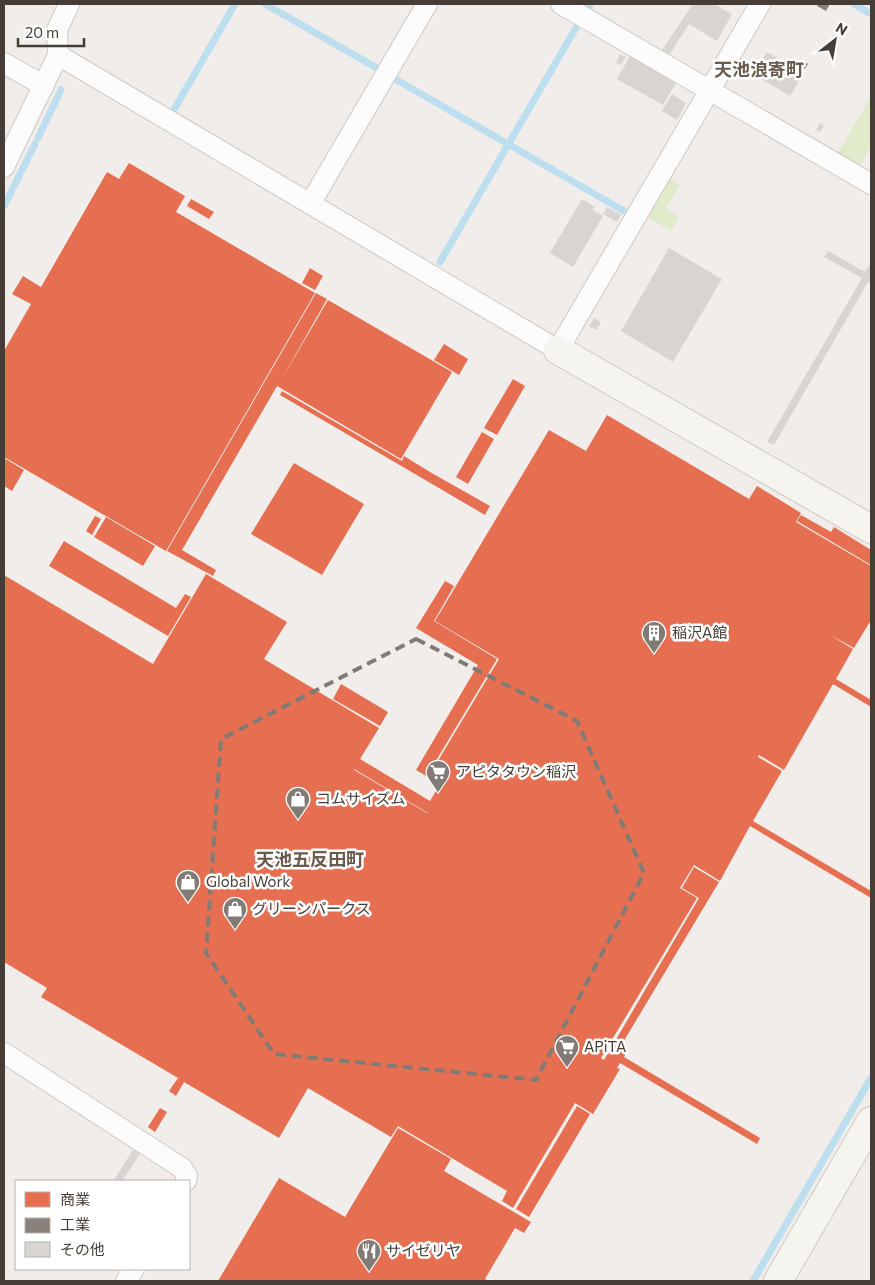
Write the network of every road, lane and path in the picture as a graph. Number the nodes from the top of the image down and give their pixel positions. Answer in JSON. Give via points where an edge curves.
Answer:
{"nodes":[{"id":1,"x":69,"y":4,"type":"edge"},
{"id":2,"x":427,"y":4,"type":"edge"},
{"id":3,"x":561,"y":4,"type":"edge"},
{"id":4,"x":760,"y":4,"type":"edge"},
{"id":5,"x":58,"y":55,"type":"junction"},
{"id":6,"x":4,"y":63,"type":"edge"},
{"id":7,"x":44,"y":86,"type":"junction"},
{"id":8,"x":710,"y":89,"type":"junction"},
{"id":9,"x":4,"y":167,"type":"edge"},
{"id":10,"x":871,"y":184,"type":"edge"},
{"id":11,"x":310,"y":204,"type":"junction"},
{"id":12,"x":558,"y":350,"type":"junction"},
{"id":13,"x":871,"y":529,"type":"edge"},
{"id":14,"x":4,"y":1052,"type":"edge"},
{"id":15,"x":871,"y":1121,"type":"edge"},
{"id":16,"x":186,"y":1180,"type":"edge"},
{"id":17,"x":133,"y":1270,"type":"edge"},
{"id":18,"x":126,"y":1281,"type":"edge"},
{"id":19,"x":778,"y":1281,"type":"edge"}],
"edges":[{"from":1,"to":5,"type":"street","via":[[57,30]]},
{"from":2,"to":11,"type":"street"},
{"from":3,"to":8,"type":"street"},
{"from":4,"to":8,"type":"street"},
{"from":5,"to":7,"type":"street"},
{"from":5,"to":11,"type":"street"},
{"from":6,"to":7,"type":"street"},
{"from":7,"to":9,"type":"street"},
{"from":8,"to":10,"type":"street"},
{"from":8,"to":12,"type":"street"},
{"from":11,"to":12,"type":"street"},
{"from":12,"to":13,"type":"street"},
{"from":14,"to":16,"type":"street","via":[[182,1168]]},
{"from":15,"to":19,"type":"street"},
{"from":17,"to":18,"type":"street"}]}
